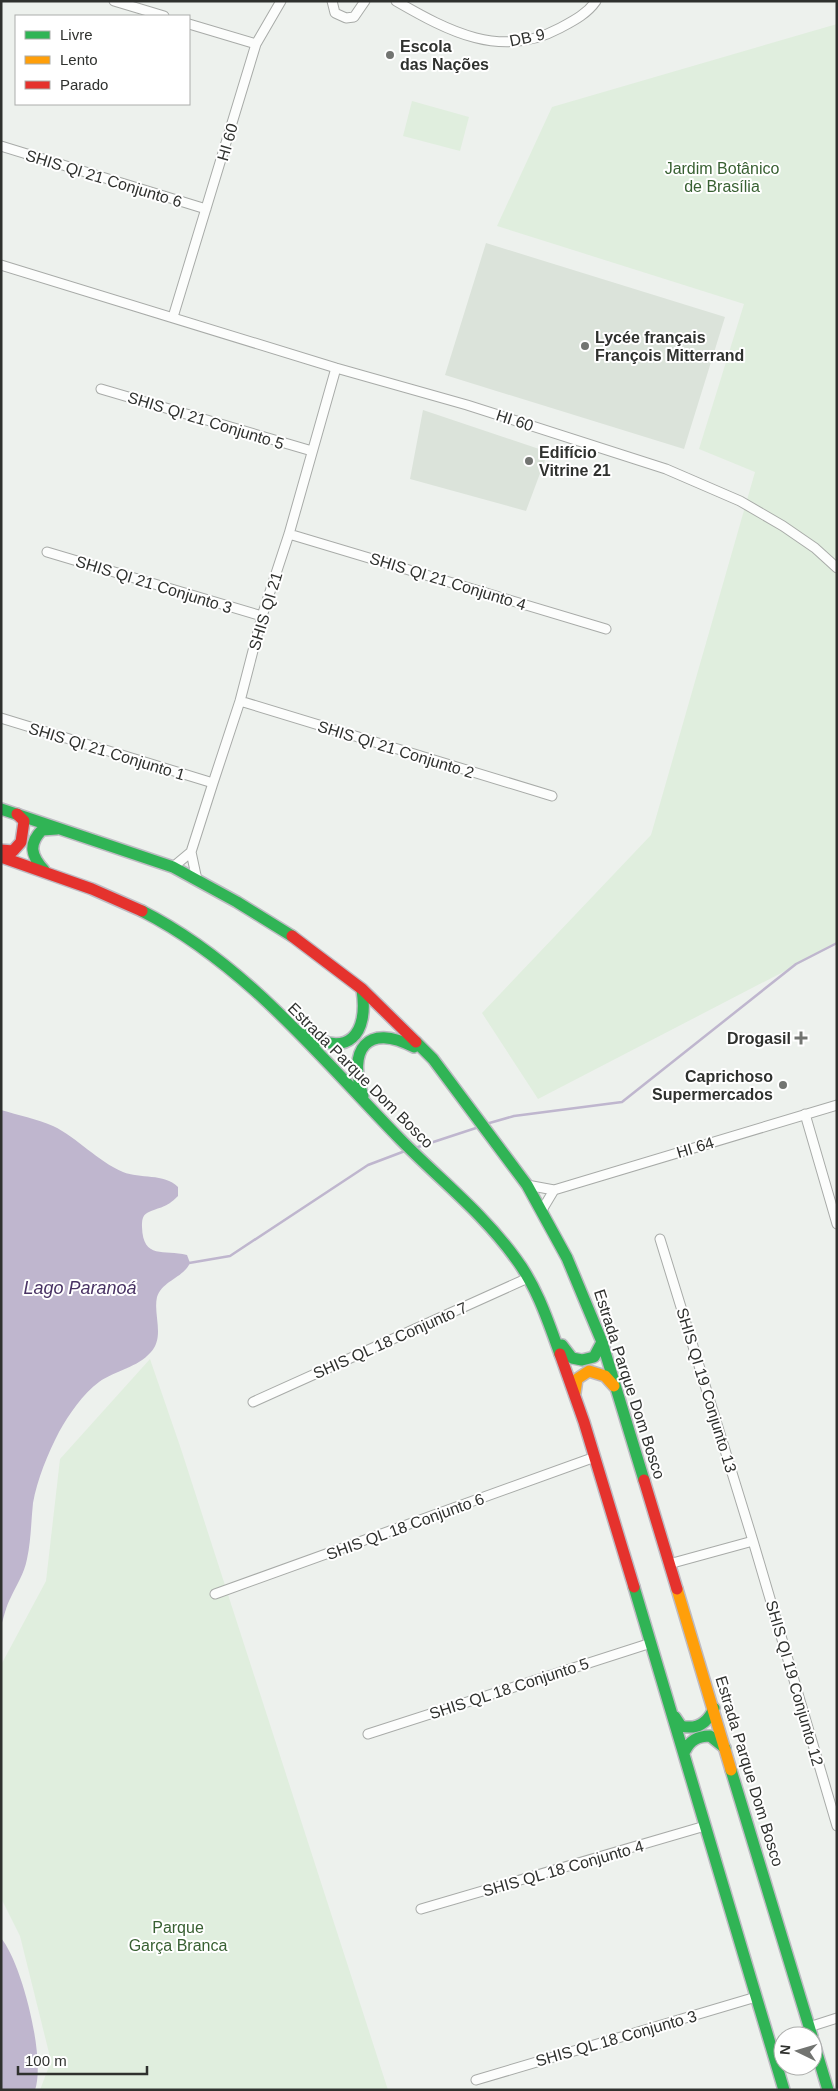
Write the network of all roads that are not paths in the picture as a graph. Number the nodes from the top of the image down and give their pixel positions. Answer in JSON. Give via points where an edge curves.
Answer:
{"nodes":[{"id":1,"x":114,"y":1,"type":"edge"},
{"id":2,"x":281,"y":1,"type":"edge"},
{"id":3,"x":332,"y":1,"type":"edge"},
{"id":4,"x":365,"y":1,"type":"edge"},
{"id":5,"x":396,"y":1,"type":"edge"},
{"id":6,"x":596,"y":1,"type":"edge"},
{"id":7,"x":161,"y":15,"type":"edge"},
{"id":8,"x":190,"y":24,"type":"edge"},
{"id":9,"x":256,"y":44,"type":"junction"},
{"id":10,"x":1,"y":146,"type":"edge"},
{"id":11,"x":206,"y":209,"type":"junction"},
{"id":12,"x":1,"y":265,"type":"edge"},
{"id":13,"x":173,"y":317,"type":"junction"},
{"id":14,"x":336,"y":368,"type":"junction"},
{"id":15,"x":101,"y":389,"type":"dead end"},
{"id":16,"x":312,"y":451,"type":"junction"},
{"id":17,"x":289,"y":534,"type":"junction"},
{"id":18,"x":47,"y":552,"type":"dead end"},
{"id":19,"x":837,"y":568,"type":"edge"},
{"id":20,"x":262,"y":616,"type":"junction"},
{"id":21,"x":606,"y":629,"type":"dead end"},
{"id":22,"x":240,"y":701,"type":"junction"},
{"id":23,"x":1,"y":718,"type":"edge"},
{"id":24,"x":213,"y":783,"type":"junction"},
{"id":25,"x":552,"y":796,"type":"dead end"},
{"id":26,"x":1,"y":809,"type":"edge"},
{"id":27,"x":17,"y":814,"type":"junction"},
{"id":28,"x":62,"y":828,"type":"junction"},
{"id":29,"x":1,"y":850,"type":"edge"},
{"id":30,"x":191,"y":852,"type":"junction"},
{"id":31,"x":1,"y":857,"type":"edge"},
{"id":32,"x":173,"y":867,"type":"junction"},
{"id":33,"x":45,"y":871,"type":"junction"},
{"id":34,"x":197,"y":880,"type":"junction"},
{"id":35,"x":362,"y":989,"type":"junction"},
{"id":36,"x":289,"y":1024,"type":"junction"},
{"id":37,"x":433,"y":1059,"type":"junction"},
{"id":38,"x":368,"y":1104,"type":"junction"},
{"id":39,"x":837,"y":1105,"type":"edge"},
{"id":40,"x":805,"y":1114,"type":"junction"},
{"id":41,"x":527,"y":1185,"type":"junction"},
{"id":42,"x":554,"y":1190,"type":"junction"},
{"id":43,"x":542,"y":1210,"type":"junction"},
{"id":44,"x":837,"y":1224,"type":"edge"},
{"id":45,"x":660,"y":1239,"type":"dead end"},
{"id":46,"x":528,"y":1278,"type":"junction"},
{"id":47,"x":550,"y":1326,"type":"junction"},
{"id":48,"x":602,"y":1342,"type":"junction"},
{"id":49,"x":616,"y":1388,"type":"junction"},
{"id":50,"x":575,"y":1393,"type":"junction"},
{"id":51,"x":253,"y":1402,"type":"dead end"},
{"id":52,"x":595,"y":1457,"type":"junction"},
{"id":53,"x":753,"y":1540,"type":"junction"},
{"id":54,"x":669,"y":1564,"type":"junction"},
{"id":55,"x":215,"y":1594,"type":"dead end"},
{"id":56,"x":651,"y":1643,"type":"junction"},
{"id":57,"x":714,"y":1708,"type":"junction"},
{"id":58,"x":673,"y":1715,"type":"junction"},
{"id":59,"x":368,"y":1734,"type":"dead end"},
{"id":60,"x":725,"y":1748,"type":"junction"},
{"id":61,"x":685,"y":1752,"type":"junction"},
{"id":62,"x":705,"y":1826,"type":"junction"},
{"id":63,"x":837,"y":1826,"type":"edge"},
{"id":64,"x":421,"y":1909,"type":"dead end"},
{"id":65,"x":756,"y":1998,"type":"junction"},
{"id":66,"x":837,"y":2018,"type":"edge"},
{"id":67,"x":808,"y":2026,"type":"edge"},
{"id":68,"x":820,"y":2026,"type":"edge"},
{"id":69,"x":823,"y":2073,"type":"edge"},
{"id":70,"x":476,"y":2080,"type":"dead end"},
{"id":71,"x":784,"y":2090,"type":"edge"},
{"id":72,"x":828,"y":2090,"type":"edge"}],
"edges":[{"from":1,"to":7,"type":"street"},
{"from":2,"to":9,"type":"street","name":"HI 60"},
{"from":3,"to":4,"type":"street","via":[[335,13],[346,18],[354,17]]},
{"from":5,"to":6,"type":"street","name":"DB 9","via":[[456,33],[490,42],[514,43],[557,30],[584,14]]},
{"from":8,"to":9,"type":"street"},
{"from":9,"to":11,"type":"street","name":"HI 60"},
{"from":10,"to":11,"type":"street","name":"SHIS QI 21 Conjunto 6"},
{"from":11,"to":13,"type":"street","name":"HI 60"},
{"from":12,"to":13,"type":"street","name":"HI 60"},
{"from":13,"to":14,"type":"street","name":"HI 60"},
{"from":14,"to":16,"type":"street","name":"SHIS QI 21"},
{"from":14,"to":19,"type":"street","name":"HI 60","via":[[467,405],[666,469],[740,501],[815,548]]},
{"from":15,"to":16,"type":"street","name":"SHIS QI 21 Conjunto 5"},
{"from":16,"to":17,"type":"street","name":"SHIS QI 21"},
{"from":17,"to":20,"type":"street","name":"SHIS QI 21"},
{"from":17,"to":21,"type":"street","name":"SHIS QI 21 Conjunto 4"},
{"from":18,"to":20,"type":"street","name":"SHIS QI 21 Conjunto 3"},
{"from":20,"to":22,"type":"street","name":"SHIS QI 21"},
{"from":22,"to":24,"type":"street","name":"SHIS QI 21"},
{"from":22,"to":25,"type":"street","name":"SHIS QI 21 Conjunto 2"},
{"from":23,"to":24,"type":"street","name":"SHIS QI 21 Conjunto 1"},
{"from":24,"to":30,"type":"street","name":"SHIS QI 21"},
{"from":26,"to":27,"type":"main road","name":"Estrada Parque Dom Bosco"},
{"from":27,"to":28,"type":"main road","name":"Estrada Parque Dom Bosco"},
{"from":27,"to":29,"type":"main road","via":[[24,821],[21,842],[13,851]]},
{"from":28,"to":32,"type":"main road","name":"Estrada Parque Dom Bosco"},
{"from":28,"to":33,"type":"main road","via":[[42,830],[34,841],[33,859]]},
{"from":30,"to":32,"type":"street"},
{"from":30,"to":34,"type":"street","name":"SHIS QI 21"},
{"from":31,"to":33,"type":"main road","name":"Estrada Parque Dom Bosco"},
{"from":32,"to":34,"type":"main road","name":"Estrada Parque Dom Bosco"},
{"from":33,"to":36,"type":"main road","name":"Estrada Parque Dom Bosco","via":[[87,886],[180,931],[236,973]]},
{"from":34,"to":35,"type":"main road","name":"Estrada Parque Dom Bosco","via":[[292,936]]},
{"from":35,"to":36,"type":"main road","via":[[366,1015],[360,1032],[347,1042],[336,1045],[318,1043]]},
{"from":35,"to":37,"type":"main road","name":"Estrada Parque Dom Bosco"},
{"from":36,"to":38,"type":"main road","name":"Estrada Parque Dom Bosco"},
{"from":37,"to":38,"type":"main road","via":[[389,1036],[368,1041],[359,1050],[356,1061],[356,1077]]},
{"from":37,"to":41,"type":"main road","name":"Estrada Parque Dom Bosco"},
{"from":38,"to":46,"type":"main road","name":"Estrada Parque Dom Bosco","via":[[495,1234]]},
{"from":39,"to":40,"type":"street","name":"HI 64"},
{"from":40,"to":42,"type":"street","name":"HI 64"},
{"from":40,"to":44,"type":"street"},
{"from":41,"to":42,"type":"street","name":"HI 64"},
{"from":41,"to":43,"type":"main road","name":"Estrada Parque Dom Bosco"},
{"from":42,"to":43,"type":"street"},
{"from":43,"to":48,"type":"main road","name":"Estrada Parque Dom Bosco"},
{"from":45,"to":53,"type":"street","name":"SHIS QI 19 Conjunto 13"},
{"from":46,"to":47,"type":"main road","name":"Estrada Parque Dom Bosco"},
{"from":46,"to":51,"type":"street","name":"SHIS QL 18 Conjunto 7"},
{"from":47,"to":48,"type":"main road","via":[[565,1350],[577,1360],[594,1357]]},
{"from":47,"to":50,"type":"main road","name":"Estrada Parque Dom Bosco"},
{"from":48,"to":49,"type":"main road","name":"Estrada Parque Dom Bosco"},
{"from":49,"to":50,"type":"main road","via":[[605,1376],[589,1371],[577,1379]]},
{"from":49,"to":54,"type":"main road","name":"Estrada Parque Dom Bosco"},
{"from":50,"to":52,"type":"main road","name":"Estrada Parque Dom Bosco"},
{"from":52,"to":55,"type":"street","name":"SHIS QL 18 Conjunto 6"},
{"from":52,"to":56,"type":"main road","name":"Estrada Parque Dom Bosco"},
{"from":53,"to":54,"type":"street"},
{"from":53,"to":63,"type":"street","name":"SHIS QI 19 Conjunto 12"},
{"from":54,"to":57,"type":"main road","name":"Estrada Parque Dom Bosco"},
{"from":56,"to":58,"type":"main road","name":"Estrada Parque Dom Bosco"},
{"from":56,"to":59,"type":"street","name":"SHIS QL 18 Conjunto 5"},
{"from":57,"to":58,"type":"main road","via":[[711,1718],[696,1727],[681,1726]]},
{"from":57,"to":60,"type":"main road","name":"Estrada Parque Dom Bosco"},
{"from":58,"to":61,"type":"main road","name":"Estrada Parque Dom Bosco"},
{"from":60,"to":61,"type":"main road","via":[[710,1736],[700,1736],[691,1740]]},
{"from":60,"to":67,"type":"main road","name":"Estrada Parque Dom Bosco"},
{"from":61,"to":62,"type":"main road","name":"Estrada Parque Dom Bosco"},
{"from":62,"to":64,"type":"street","name":"SHIS QL 18 Conjunto 4"},
{"from":62,"to":65,"type":"main road","name":"Estrada Parque Dom Bosco"},
{"from":65,"to":70,"type":"street","name":"SHIS QL 18 Conjunto 3"},
{"from":65,"to":71,"type":"main road","name":"Estrada Parque Dom Bosco"},
{"from":66,"to":68,"type":"street"},
{"from":69,"to":72,"type":"main road"}]}
